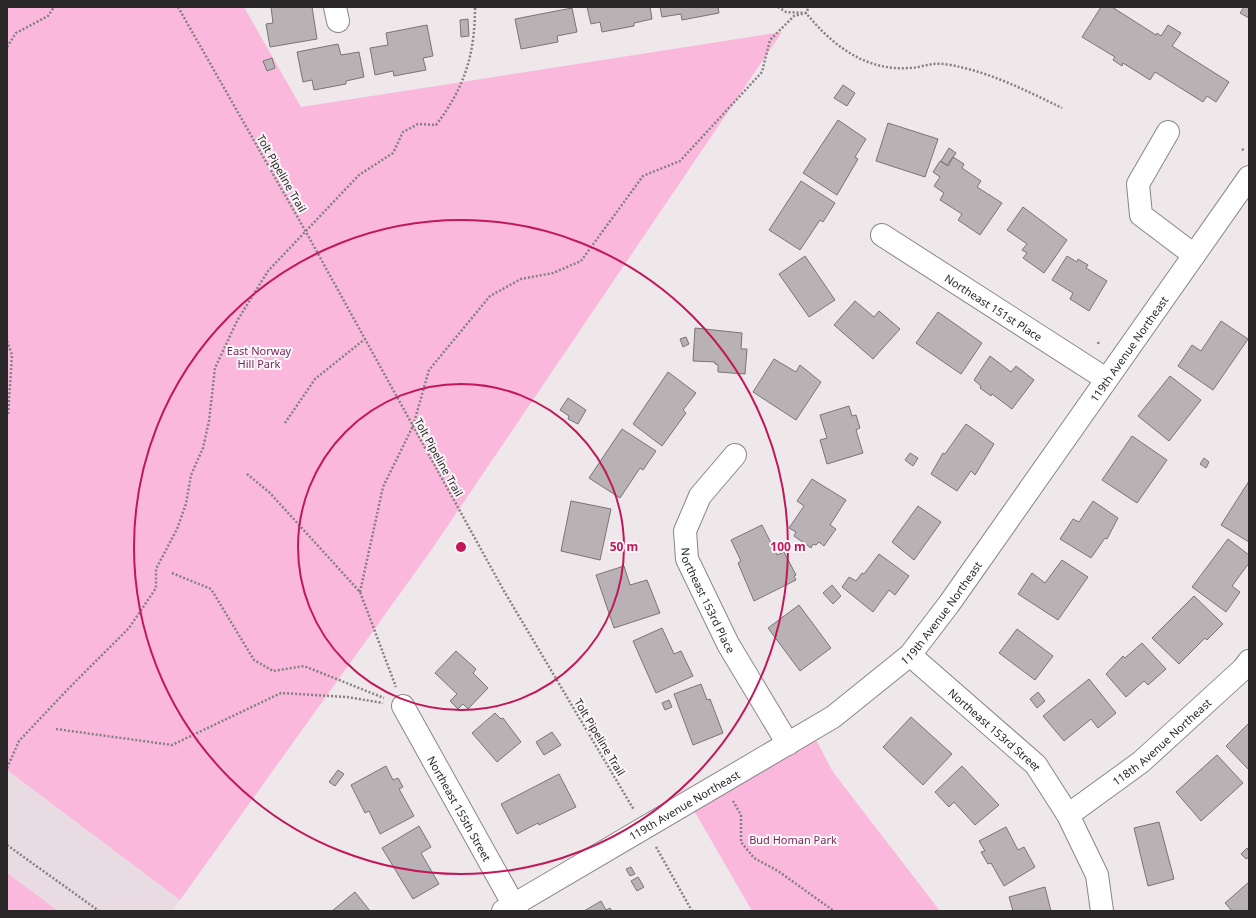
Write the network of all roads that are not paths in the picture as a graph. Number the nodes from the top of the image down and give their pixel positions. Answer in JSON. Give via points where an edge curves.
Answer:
{"nodes":[{"id":1,"x":1168,"y":132,"type":"dead end"},
{"id":2,"x":1246,"y":187,"type":"edge"},
{"id":3,"x":882,"y":235,"type":"dead end"},
{"id":4,"x":1194,"y":255,"type":"junction"},
{"id":5,"x":1106,"y":379,"type":"junction"},
{"id":6,"x":735,"y":456,"type":"dead end"},
{"id":7,"x":910,"y":655,"type":"junction"},
{"id":8,"x":1249,"y":661,"type":"edge"},
{"id":9,"x":403,"y":706,"type":"road end"},
{"id":10,"x":788,"y":744,"type":"junction"},
{"id":11,"x":1068,"y":815,"type":"junction"},
{"id":12,"x":511,"y":909,"type":"edge"},
{"id":13,"x":1102,"y":911,"type":"edge"}],
"edges":[{"from":1,"to":4,"type":"street","via":[[1138,184],[1141,215]]},
{"from":2,"to":4,"type":"street","name":"119th Avenue Northeast"},
{"from":3,"to":5,"type":"street","name":"Northeast 151st Place"},
{"from":4,"to":5,"type":"street","name":"119th Avenue Northeast"},
{"from":5,"to":7,"type":"street","name":"119th Avenue Northeast","via":[[949,604]]},
{"from":6,"to":10,"type":"street","name":"Northeast 153rd Place","via":[[700,496],[685,531],[687,559],[728,644]]},
{"from":7,"to":10,"type":"street","name":"119th Avenue Northeast","via":[[833,717]]},
{"from":7,"to":11,"type":"street","name":"Northeast 153rd Street","via":[[1036,765]]},
{"from":8,"to":11,"type":"street","name":"118th Avenue Northeast","via":[[1141,762]]},
{"from":9,"to":12,"type":"street","name":"Northeast 155th Street"},
{"from":10,"to":12,"type":"street","name":"119th Avenue Northeast"},
{"from":11,"to":13,"type":"street","via":[[1097,875]]}]}
